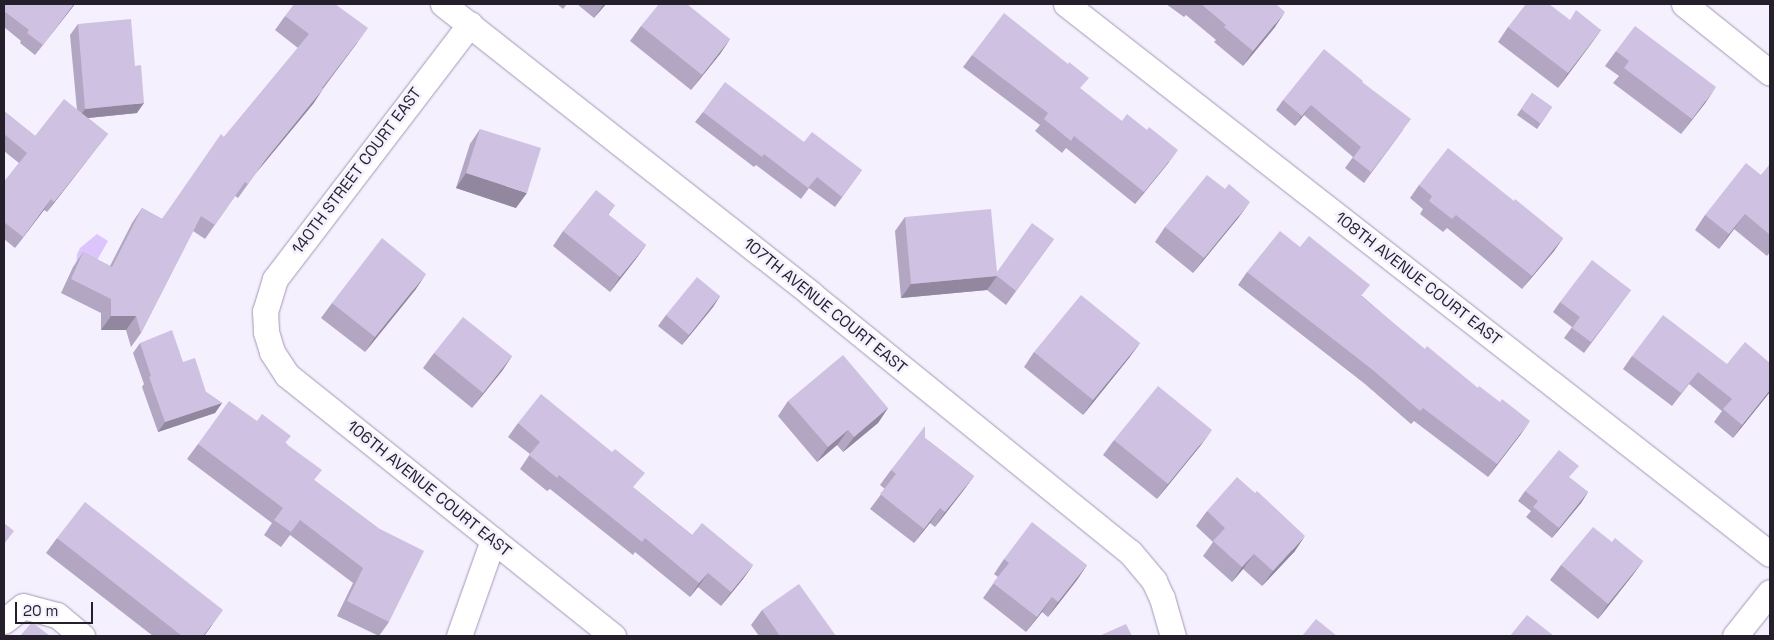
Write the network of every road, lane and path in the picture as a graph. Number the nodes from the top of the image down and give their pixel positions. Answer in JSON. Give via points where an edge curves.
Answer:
{"nodes":[{"id":1,"x":443,"y":4,"type":"edge"},
{"id":2,"x":1066,"y":4,"type":"edge"},
{"id":3,"x":1684,"y":4,"type":"edge"},
{"id":4,"x":470,"y":24,"type":"junction"},
{"id":5,"x":1770,"y":73,"type":"edge"},
{"id":6,"x":266,"y":326,"type":"joint"},
{"id":7,"x":493,"y":540,"type":"junction"},
{"id":8,"x":1770,"y":554,"type":"edge"},
{"id":9,"x":1770,"y":592,"type":"edge"},
{"id":10,"x":4,"y":621,"type":"edge"},
{"id":11,"x":82,"y":636,"type":"edge"},
{"id":12,"x":459,"y":636,"type":"edge"},
{"id":13,"x":613,"y":636,"type":"edge"},
{"id":14,"x":1172,"y":636,"type":"edge"},
{"id":15,"x":1736,"y":636,"type":"edge"}],
"edges":[{"from":1,"to":4,"type":"street","name":"107TH AVENUE COURT EAST"},
{"from":2,"to":8,"type":"street","name":"108TH AVENUE COURT EAST"},
{"from":3,"to":5,"type":"street"},
{"from":4,"to":6,"type":"street","name":"140TH STREET COURT EAST","via":[[275,278],[267,298]]},
{"from":4,"to":14,"type":"street","name":"107TH AVENUE COURT EAST","via":[[1130,552],[1154,581]]},
{"from":6,"to":7,"type":"street","name":"106TH AVENUE COURT EAST","via":[[272,352],[287,374]]},
{"from":7,"to":12,"type":"street"},
{"from":7,"to":13,"type":"street","name":"106TH AVENUE COURT EAST"},
{"from":9,"to":15,"type":"street"},
{"from":10,"to":11,"type":"street","via":[[23,606],[57,615]]}]}
